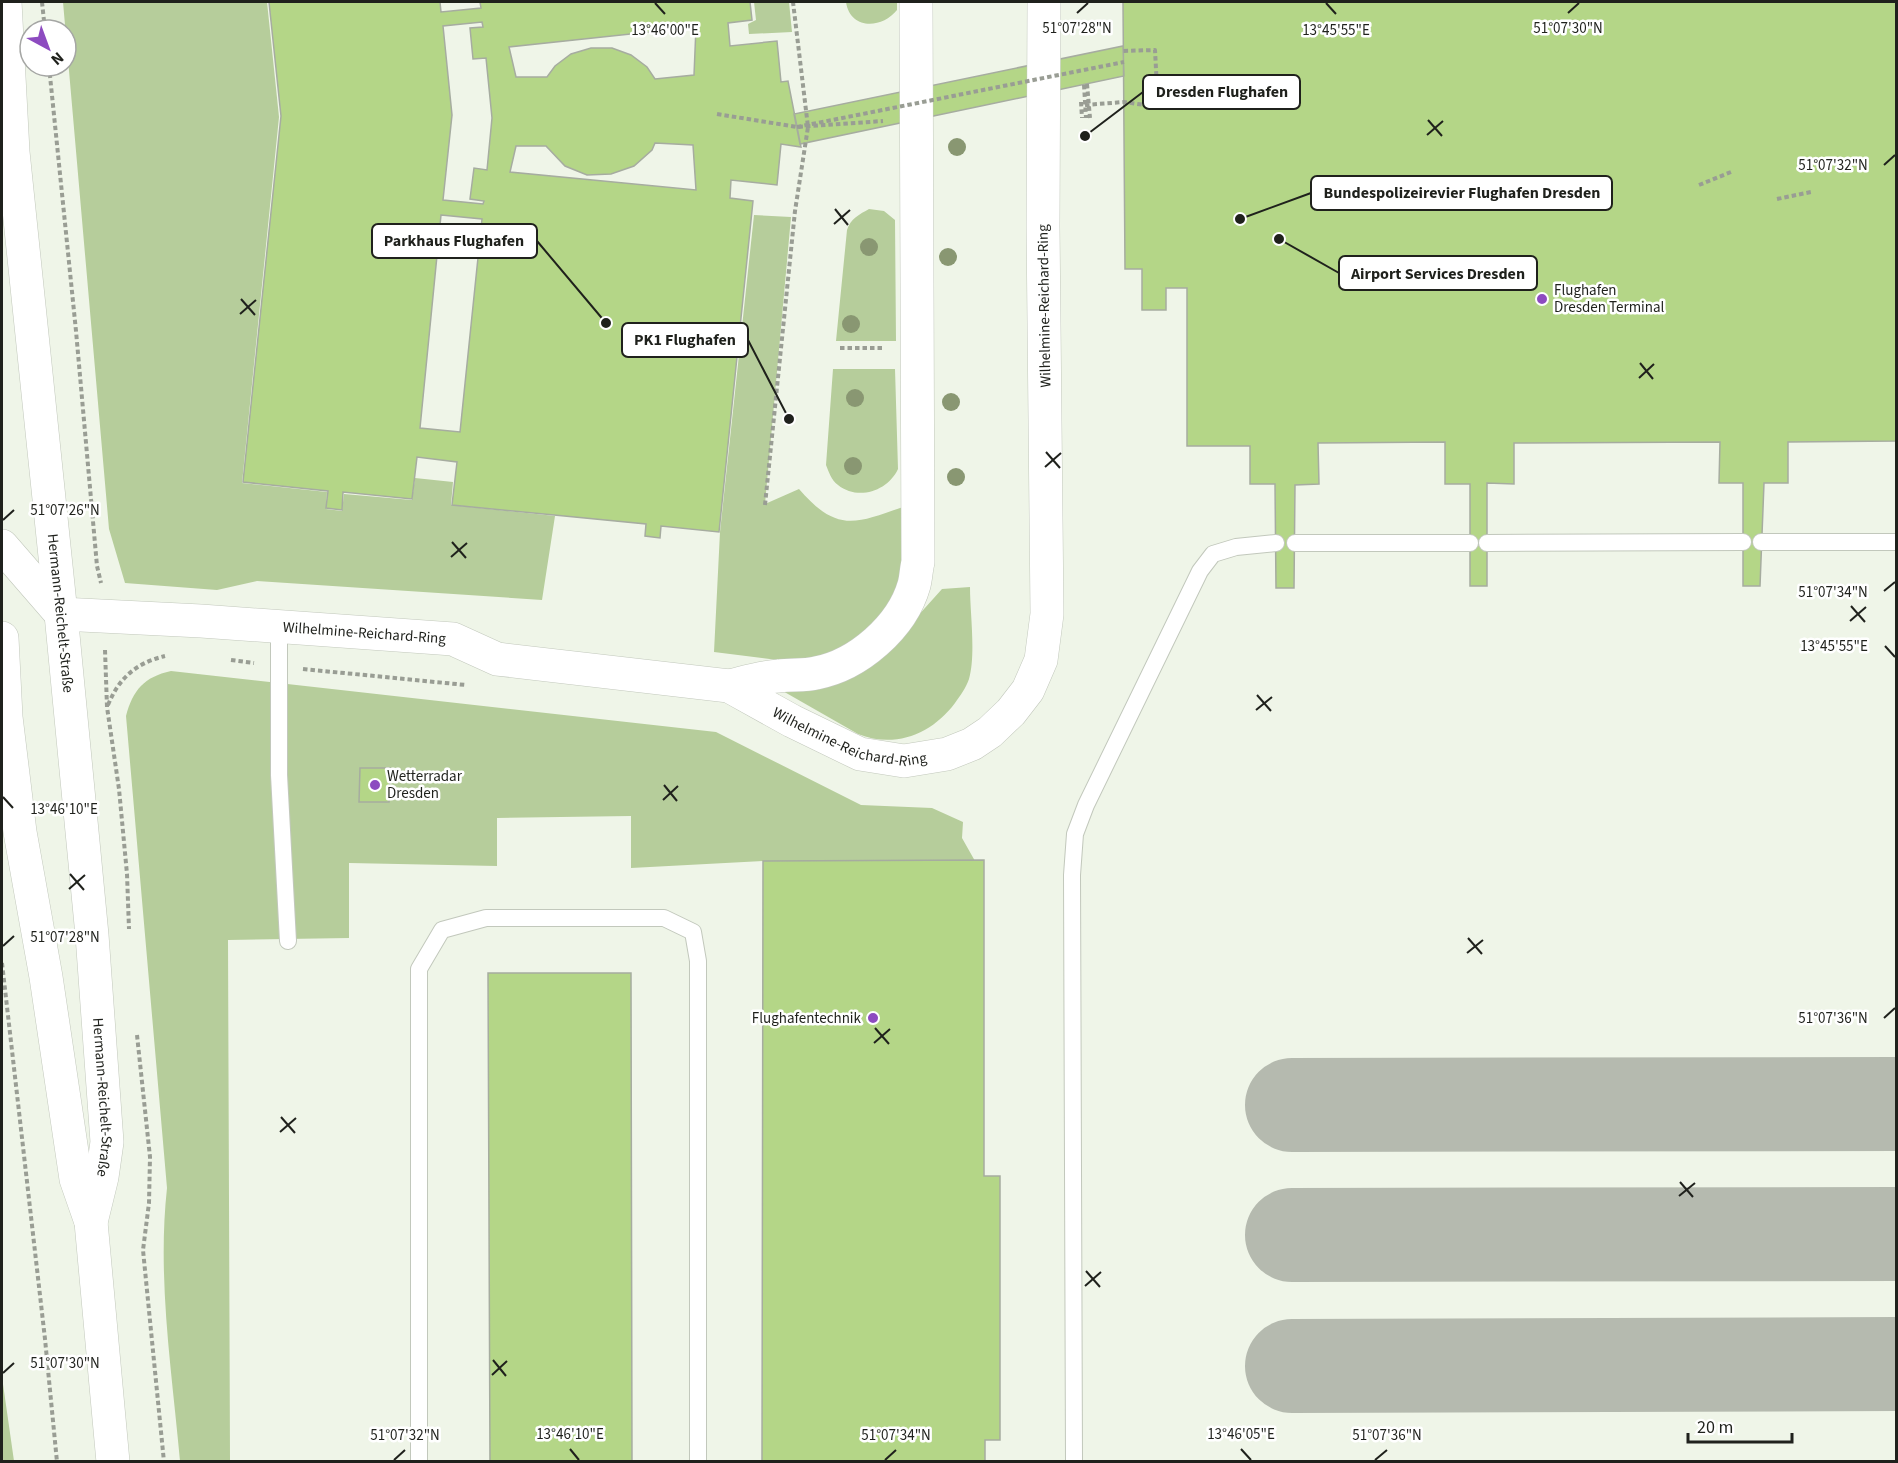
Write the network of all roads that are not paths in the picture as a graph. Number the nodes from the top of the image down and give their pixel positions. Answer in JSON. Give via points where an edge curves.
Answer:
{"nodes":[{"id":1,"x":5,"y":2,"type":"edge"},
{"id":2,"x":916,"y":2,"type":"edge"},
{"id":3,"x":1044,"y":2,"type":"edge"},
{"id":4,"x":1743,"y":542,"type":"dead end"},
{"id":5,"x":1761,"y":542,"type":"dead end"},
{"id":6,"x":1896,"y":542,"type":"edge"},
{"id":7,"x":1276,"y":543,"type":"dead end"},
{"id":8,"x":1294,"y":543,"type":"dead end"},
{"id":9,"x":1470,"y":543,"type":"dead end"},
{"id":10,"x":1487,"y":543,"type":"dead end"},
{"id":11,"x":2,"y":546,"type":"edge"},
{"id":12,"x":61,"y":614,"type":"junction"},
{"id":13,"x":279,"y":626,"type":"junction"},
{"id":14,"x":2,"y":638,"type":"edge"},
{"id":15,"x":729,"y":686,"type":"junction"},
{"id":16,"x":288,"y":940,"type":"dead end"},
{"id":17,"x":91,"y":1222,"type":"junction"},
{"id":18,"x":113,"y":1461,"type":"edge"},
{"id":19,"x":419,"y":1461,"type":"edge"},
{"id":20,"x":698,"y":1461,"type":"edge"},
{"id":21,"x":1074,"y":1461,"type":"edge"}],
"edges":[{"from":1,"to":12,"type":"street","name":"Hermann-Reichelt-Straße","via":[[13,152]]},
{"from":2,"to":15,"type":"street","via":[[918,562],[914,586],[902,612],[884,633],[862,654],[838,667]]},
{"from":3,"to":15,"type":"street","name":"Wilhelmine-Reichard-Ring","via":[[1047,614],[1041,660],[1028,690],[1011,712],[972,744],[947,754],[904,761],[860,754]]},
{"from":4,"to":10,"type":"lane"},
{"from":5,"to":6,"type":"lane"},
{"from":7,"to":21,"type":"lane","via":[[1213,554],[1200,571],[1075,834]]},
{"from":8,"to":9,"type":"lane"},
{"from":11,"to":12,"type":"street"},
{"from":12,"to":13,"type":"street","name":"Wilhelmine-Reichard-Ring"},
{"from":12,"to":17,"type":"street","name":"Hermann-Reichelt-Straße","via":[[92,935],[107,1143]]},
{"from":13,"to":15,"type":"street","name":"Wilhelmine-Reichard-Ring","via":[[453,639],[497,658]]},
{"from":13,"to":16,"type":"lane","via":[[279,775]]},
{"from":14,"to":17,"type":"street","name":"Hermann-Reichelt-Straße","via":[[6,717],[20,832],[76,1179]]},
{"from":17,"to":18,"type":"street","name":"Hermann-Reichelt-Straße"},
{"from":19,"to":20,"type":"lane","via":[[419,969],[442,930],[486,918],[664,918],[693,932],[698,961]]}]}
